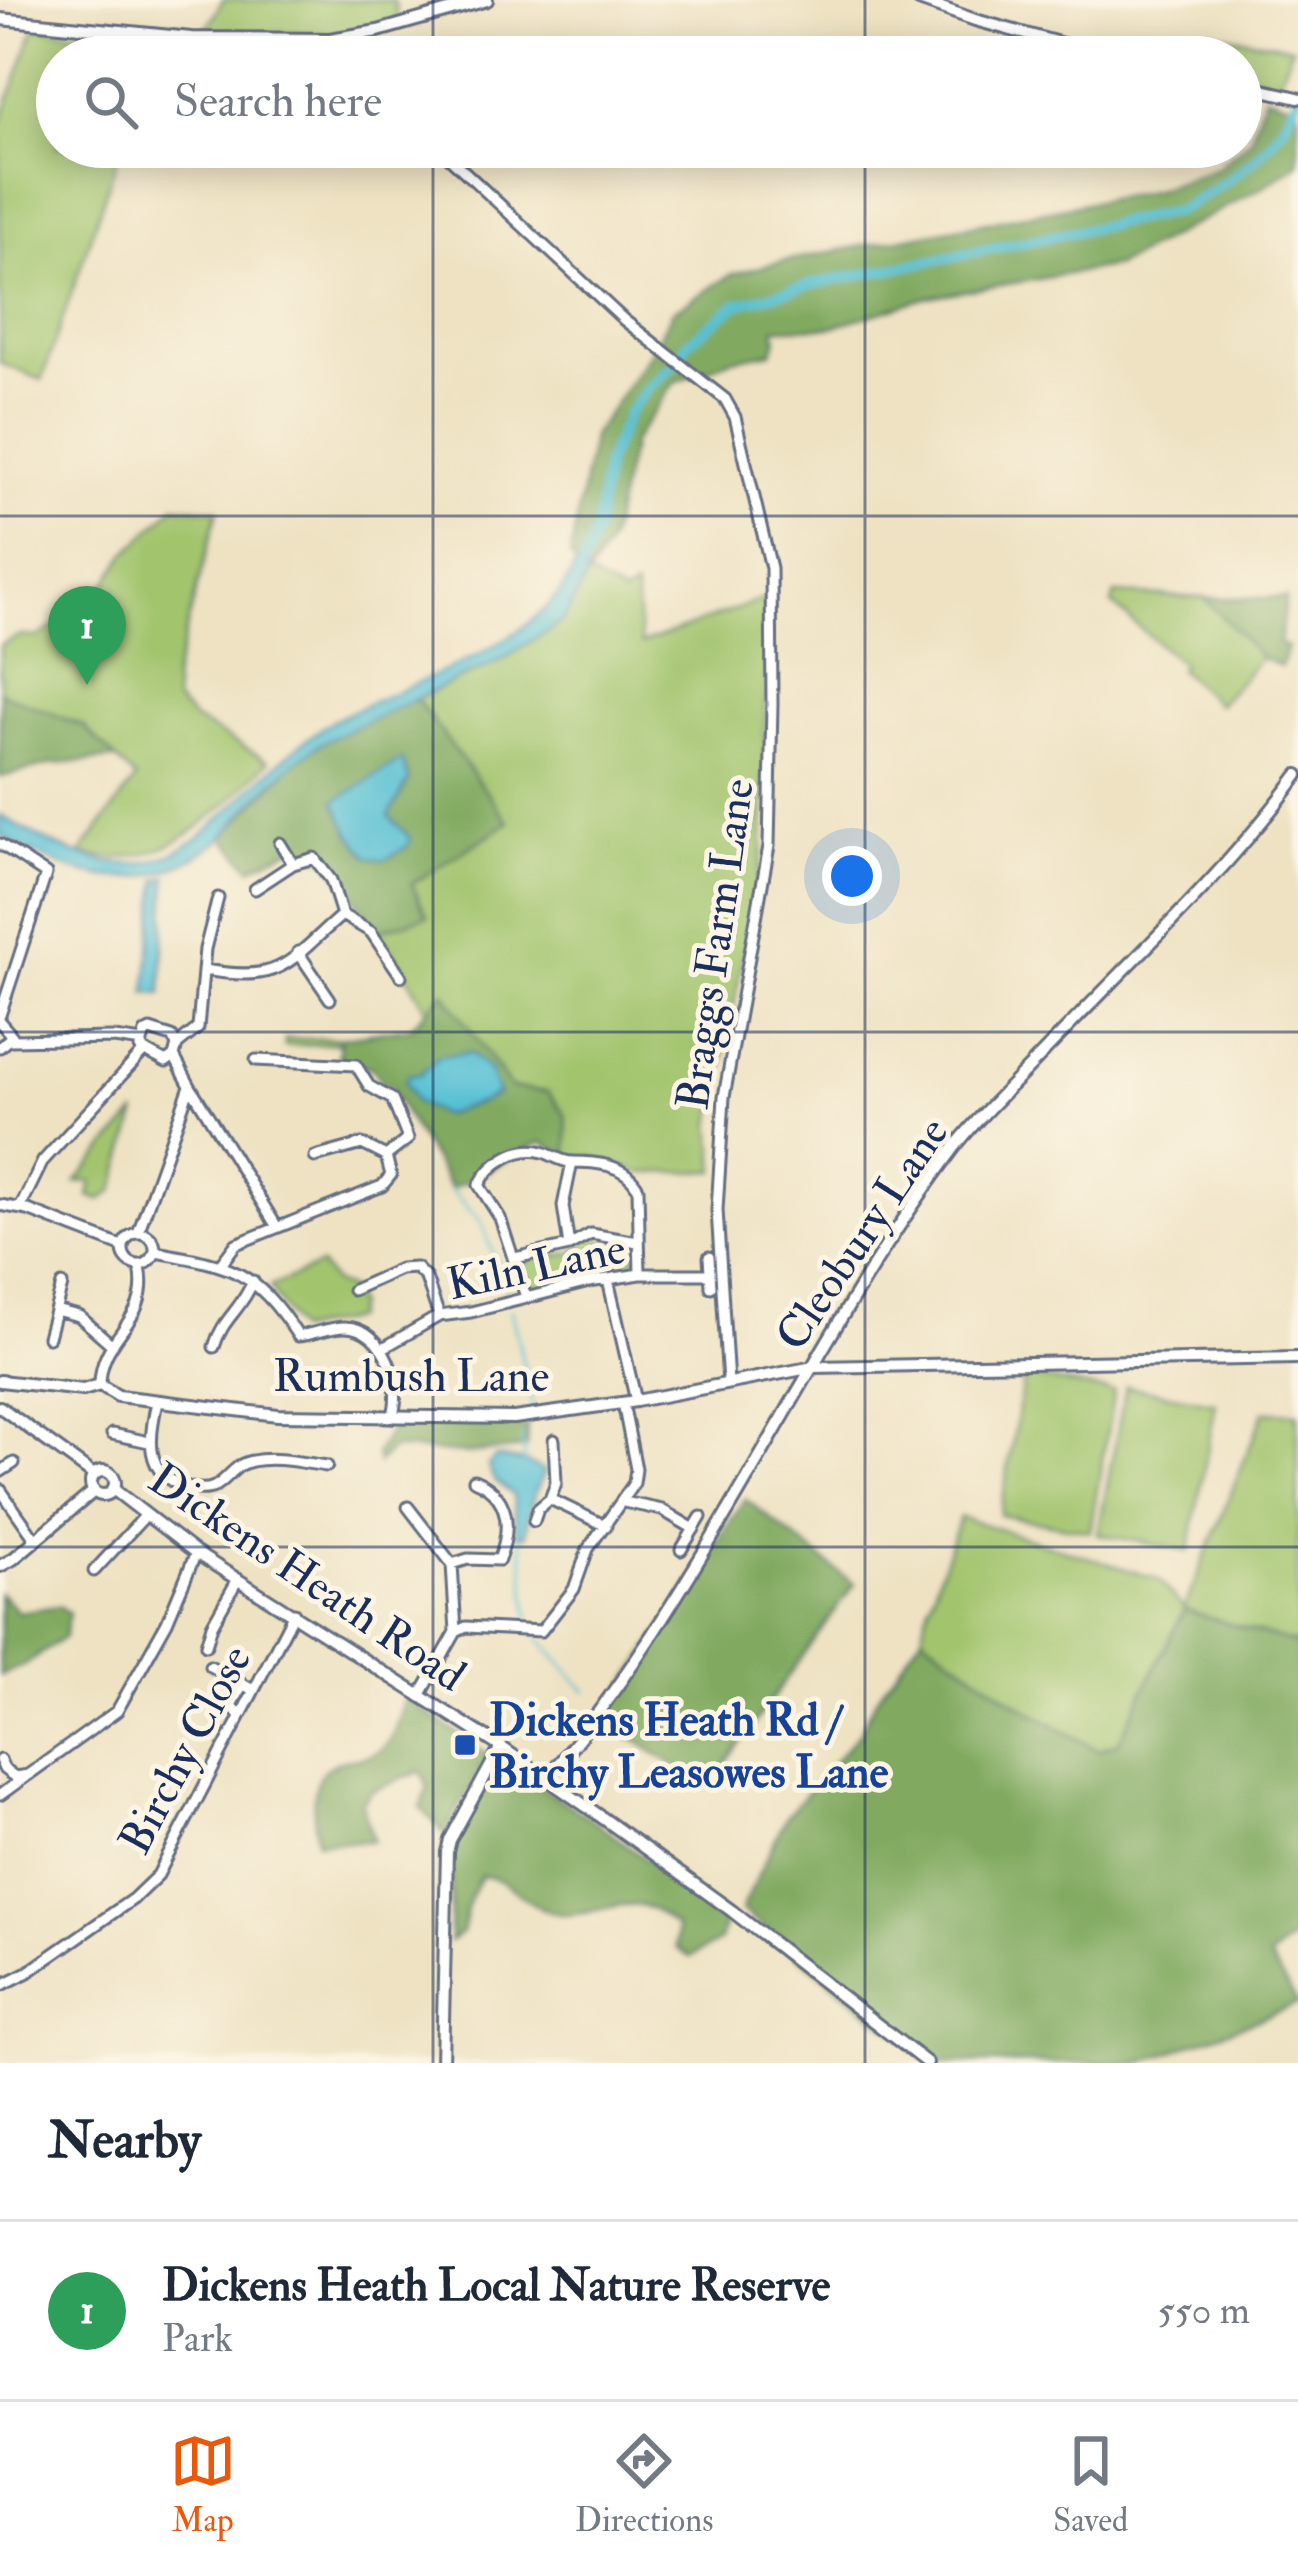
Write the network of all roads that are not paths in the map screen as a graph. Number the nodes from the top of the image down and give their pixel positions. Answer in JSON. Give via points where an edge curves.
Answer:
{"nodes":[{"id":1,"x":487,"y":0,"type":"edge"},
{"id":2,"x":919,"y":0,"type":"edge"},
{"id":3,"x":0,"y":19,"type":"edge"},
{"id":4,"x":171,"y":36,"type":"edge"},
{"id":5,"x":351,"y":36,"type":"edge"},
{"id":6,"x":1033,"y":36,"type":"edge"},
{"id":7,"x":1262,"y":89,"type":"edge"},
{"id":8,"x":1298,"y":98,"type":"edge"},
{"id":9,"x":460,"y":168,"type":"edge"},
{"id":10,"x":1298,"y":775,"type":"edge"},
{"id":11,"x":280,"y":843,"type":"dead end"},
{"id":12,"x":0,"y":844,"type":"edge"},
{"id":13,"x":293,"y":863,"type":"junction"},
{"id":14,"x":255,"y":889,"type":"dead end"},
{"id":15,"x":218,"y":898,"type":"dead end"},
{"id":16,"x":343,"y":914,"type":"junction"},
{"id":17,"x":298,"y":952,"type":"junction"},
{"id":18,"x":0,"y":970,"type":"edge"},
{"id":19,"x":203,"y":970,"type":"junction"},
{"id":20,"x":401,"y":976,"type":"dead end"},
{"id":21,"x":9,"y":987,"type":"junction"},
{"id":22,"x":330,"y":999,"type":"dead end"},
{"id":23,"x":0,"y":1019,"type":"edge"},
{"id":24,"x":11,"y":1040,"type":"junction"},
{"id":25,"x":0,"y":1047,"type":"edge"},
{"id":26,"x":142,"y":1047,"type":"junction"},
{"id":27,"x":175,"y":1051,"type":"junction"},
{"id":28,"x":256,"y":1060,"type":"dead end"},
{"id":29,"x":190,"y":1086,"type":"junction"},
{"id":30,"x":386,"y":1156,"type":"junction"},
{"id":31,"x":315,"y":1157,"type":"dead end"},
{"id":32,"x":572,"y":1162,"type":"junction"},
{"id":33,"x":0,"y":1205,"type":"edge"},
{"id":34,"x":20,"y":1208,"type":"junction"},
{"id":35,"x":277,"y":1227,"type":"junction"},
{"id":36,"x":139,"y":1230,"type":"junction"},
{"id":37,"x":638,"y":1242,"type":"junction"},
{"id":38,"x":121,"y":1246,"type":"junction"},
{"id":39,"x":569,"y":1246,"type":"junction"},
{"id":40,"x":156,"y":1252,"type":"junction"},
{"id":41,"x":709,"y":1257,"type":"dead end"},
{"id":42,"x":515,"y":1258,"type":"junction"},
{"id":43,"x":221,"y":1264,"type":"junction"},
{"id":44,"x":140,"y":1267,"type":"junction"},
{"id":45,"x":640,"y":1274,"type":"junction"},
{"id":46,"x":710,"y":1274,"type":"junction"},
{"id":47,"x":608,"y":1280,"type":"junction"},
{"id":48,"x":253,"y":1281,"type":"junction"},
{"id":49,"x":62,"y":1285,"type":"dead end"},
{"id":50,"x":711,"y":1287,"type":"dead end"},
{"id":51,"x":353,"y":1290,"type":"dead end"},
{"id":52,"x":526,"y":1297,"type":"junction"},
{"id":53,"x":56,"y":1310,"type":"junction"},
{"id":54,"x":439,"y":1316,"type":"junction"},
{"id":55,"x":48,"y":1337,"type":"dead end"},
{"id":56,"x":111,"y":1344,"type":"junction"},
{"id":57,"x":214,"y":1348,"type":"dead end"},
{"id":58,"x":383,"y":1348,"type":"junction"},
{"id":59,"x":1298,"y":1358,"type":"edge"},
{"id":60,"x":814,"y":1367,"type":"junction"},
{"id":61,"x":0,"y":1381,"type":"edge"},
{"id":62,"x":728,"y":1383,"type":"junction"},
{"id":63,"x":100,"y":1385,"type":"junction"},
{"id":64,"x":157,"y":1402,"type":"junction"},
{"id":65,"x":630,"y":1402,"type":"junction"},
{"id":66,"x":0,"y":1407,"type":"edge"},
{"id":67,"x":392,"y":1417,"type":"junction"},
{"id":68,"x":112,"y":1434,"type":"dead end"},
{"id":69,"x":554,"y":1440,"type":"dead end"},
{"id":70,"x":149,"y":1442,"type":"junction"},
{"id":71,"x":325,"y":1453,"type":"dead end"},
{"id":72,"x":541,"y":1454,"type":"dead end"},
{"id":73,"x":557,"y":1458,"type":"junction"},
{"id":74,"x":14,"y":1463,"type":"dead end"},
{"id":75,"x":0,"y":1472,"type":"edge"},
{"id":76,"x":94,"y":1475,"type":"junction"},
{"id":77,"x":474,"y":1480,"type":"dead end"},
{"id":78,"x":0,"y":1489,"type":"edge"},
{"id":79,"x":113,"y":1489,"type":"junction"},
{"id":80,"x":94,"y":1491,"type":"junction"},
{"id":81,"x":550,"y":1499,"type":"junction"},
{"id":82,"x":624,"y":1502,"type":"junction"},
{"id":83,"x":408,"y":1507,"type":"dead end"},
{"id":84,"x":146,"y":1514,"type":"junction"},
{"id":85,"x":701,"y":1517,"type":"dead end"},
{"id":86,"x":534,"y":1521,"type":"dead end"},
{"id":87,"x":606,"y":1526,"type":"junction"},
{"id":88,"x":694,"y":1529,"type":"junction"},
{"id":89,"x":35,"y":1539,"type":"junction"},
{"id":90,"x":681,"y":1550,"type":"dead end"},
{"id":91,"x":196,"y":1553,"type":"junction"},
{"id":92,"x":452,"y":1564,"type":"junction"},
{"id":93,"x":0,"y":1566,"type":"edge"},
{"id":94,"x":94,"y":1571,"type":"dead end"},
{"id":95,"x":238,"y":1579,"type":"junction"},
{"id":96,"x":295,"y":1613,"type":"junction"},
{"id":97,"x":456,"y":1632,"type":"junction"},
{"id":98,"x":206,"y":1646,"type":"dead end"},
{"id":99,"x":210,"y":1666,"type":"dead end"},
{"id":100,"x":248,"y":1687,"type":"junction"},
{"id":101,"x":420,"y":1696,"type":"junction"},
{"id":102,"x":502,"y":1747,"type":"junction"},
{"id":103,"x":0,"y":1760,"type":"edge"},
{"id":104,"x":30,"y":1775,"type":"junction"},
{"id":105,"x":547,"y":1779,"type":"junction"},
{"id":106,"x":0,"y":1795,"type":"edge"},
{"id":107,"x":0,"y":1986,"type":"edge"},
{"id":108,"x":442,"y":2063,"type":"edge"},
{"id":109,"x":927,"y":2063,"type":"edge"}],
"edges":[{"from":1,"to":5,"type":"street"},
{"from":2,"to":6,"type":"street"},
{"from":3,"to":4,"type":"street"},
{"from":7,"to":8,"type":"street"},
{"from":9,"to":62,"type":"street","name":"Braggs Farm Lane","via":[[725,399],[771,568],[769,846],[724,1097],[717,1210]]},
{"from":10,"to":60,"type":"street","name":"Cleobury Lane","via":[[957,1144],[838,1318]]},
{"from":11,"to":13,"type":"street"},
{"from":12,"to":21,"type":"street","via":[[46,874]]},
{"from":13,"to":14,"type":"street"},
{"from":13,"to":16,"type":"street","via":[[322,864]]},
{"from":15,"to":19,"type":"street"},
{"from":16,"to":17,"type":"street"},
{"from":16,"to":20,"type":"street","via":[[370,932]]},
{"from":17,"to":19,"type":"street","via":[[270,974]]},
{"from":17,"to":22,"type":"street"},
{"from":18,"to":21,"type":"street"},
{"from":19,"to":27,"type":"street","via":[[198,1028]]},
{"from":21,"to":23,"type":"street"},
{"from":23,"to":24,"type":"street"},
{"from":24,"to":25,"type":"street"},
{"from":24,"to":26,"type":"street","via":[[114,1038]]},
{"from":26,"to":27,"type":"street","via":[[166,1062]]},
{"from":26,"to":27,"type":"street","via":[[150,1030],[172,1037]]},
{"from":26,"to":34,"type":"street","via":[[43,1161]]},
{"from":27,"to":29,"type":"street"},
{"from":28,"to":30,"type":"street","via":[[356,1065],[369,1086],[392,1099],[407,1138]]},
{"from":29,"to":35,"type":"street"},
{"from":29,"to":36,"type":"street"},
{"from":30,"to":31,"type":"street","via":[[362,1144]]},
{"from":30,"to":35,"type":"street","via":[[391,1175],[382,1186]]},
{"from":32,"to":37,"type":"street","via":[[588,1159],[632,1178]]},
{"from":32,"to":39,"type":"street","via":[[562,1206]]},
{"from":32,"to":42,"type":"street","via":[[531,1149],[482,1179]]},
{"from":33,"to":34,"type":"street"},
{"from":34,"to":38,"type":"street"},
{"from":35,"to":43,"type":"street","via":[[236,1244]]},
{"from":36,"to":38,"type":"street"},
{"from":36,"to":40,"type":"street"},
{"from":37,"to":39,"type":"street","via":[[591,1234]]},
{"from":37,"to":45,"type":"street"},
{"from":38,"to":44,"type":"street"},
{"from":39,"to":42,"type":"street"},
{"from":40,"to":43,"type":"street"},
{"from":40,"to":44,"type":"street"},
{"from":41,"to":46,"type":"street"},
{"from":42,"to":52,"type":"street"},
{"from":43,"to":48,"type":"street"},
{"from":44,"to":56,"type":"street","via":[[138,1311]]},
{"from":45,"to":46,"type":"street","name":"Kiln Lane"},
{"from":45,"to":47,"type":"street","name":"Kiln Lane"},
{"from":46,"to":50,"type":"street"},
{"from":47,"to":52,"type":"street","name":"Kiln Lane"},
{"from":47,"to":65,"type":"street"},
{"from":48,"to":57,"type":"street","via":[[243,1306],[221,1324]]},
{"from":48,"to":58,"type":"street","via":[[303,1340],[345,1326]]},
{"from":49,"to":53,"type":"street"},
{"from":51,"to":54,"type":"street","via":[[416,1268],[431,1275]]},
{"from":52,"to":54,"type":"street","name":"Kiln Lane"},
{"from":53,"to":55,"type":"street"},
{"from":53,"to":56,"type":"street","via":[[79,1316]]},
{"from":54,"to":58,"type":"street","name":"Kiln Lane"},
{"from":56,"to":63,"type":"street"},
{"from":58,"to":67,"type":"street"},
{"from":59,"to":60,"type":"street","name":"Rumbush Lane"},
{"from":60,"to":62,"type":"street","name":"Rumbush Lane"},
{"from":60,"to":105,"type":"street","name":"Cleobury Lane","via":[[645,1645]]},
{"from":61,"to":63,"type":"street","name":"Rumbush Lane"},
{"from":62,"to":65,"type":"street","name":"Rumbush Lane"},
{"from":63,"to":64,"type":"street","name":"Rumbush Lane"},
{"from":64,"to":67,"type":"street","name":"Rumbush Lane"},
{"from":64,"to":70,"type":"street"},
{"from":65,"to":67,"type":"street","name":"Rumbush Lane","via":[[514,1418]]},
{"from":65,"to":82,"type":"street","via":[[636,1469]]},
{"from":66,"to":76,"type":"street"},
{"from":68,"to":70,"type":"street"},
{"from":69,"to":73,"type":"street"},
{"from":70,"to":71,"type":"street","via":[[163,1474],[189,1488],[214,1487],[249,1461],[323,1466]]},
{"from":72,"to":73,"type":"street"},
{"from":73,"to":81,"type":"street"},
{"from":74,"to":75,"type":"street"},
{"from":76,"to":79,"type":"street","via":[[111,1475]]},
{"from":76,"to":80,"type":"street"},
{"from":77,"to":92,"type":"street","via":[[500,1496],[502,1554]]},
{"from":78,"to":89,"type":"street"},
{"from":79,"to":80,"type":"street"},
{"from":79,"to":84,"type":"street","name":"Dickens Heath Road"},
{"from":80,"to":89,"type":"street","name":"Dickens Heath Road"},
{"from":81,"to":86,"type":"street"},
{"from":81,"to":87,"type":"street"},
{"from":82,"to":87,"type":"street"},
{"from":82,"to":88,"type":"street","via":[[662,1510]]},
{"from":83,"to":92,"type":"street"},
{"from":84,"to":91,"type":"street","name":"Dickens Heath Road"},
{"from":84,"to":94,"type":"street"},
{"from":85,"to":88,"type":"street"},
{"from":87,"to":97,"type":"street","via":[[574,1588],[536,1631]]},
{"from":88,"to":90,"type":"street"},
{"from":89,"to":93,"type":"street","name":"Dickens Heath Road"},
{"from":91,"to":95,"type":"street","name":"Dickens Heath Road"},
{"from":91,"to":104,"type":"street","via":[[117,1711]]},
{"from":92,"to":97,"type":"street"},
{"from":95,"to":96,"type":"street","name":"Dickens Heath Road"},
{"from":95,"to":98,"type":"street"},
{"from":96,"to":100,"type":"street","name":"Birchy Close"},
{"from":96,"to":101,"type":"street","name":"Dickens Heath Road"},
{"from":97,"to":101,"type":"street"},
{"from":99,"to":100,"type":"street"},
{"from":100,"to":107,"type":"street","name":"Birchy Close","via":[[158,1875]]},
{"from":101,"to":102,"type":"street","name":"Dickens Heath Road"},
{"from":102,"to":105,"type":"street","name":"Dickens Heath Road"},
{"from":102,"to":108,"type":"street","via":[[447,1852]]},
{"from":103,"to":104,"type":"street","via":[[15,1777]]},
{"from":104,"to":106,"type":"street"},
{"from":105,"to":109,"type":"street","name":"Dickens Heath Road"}]}
